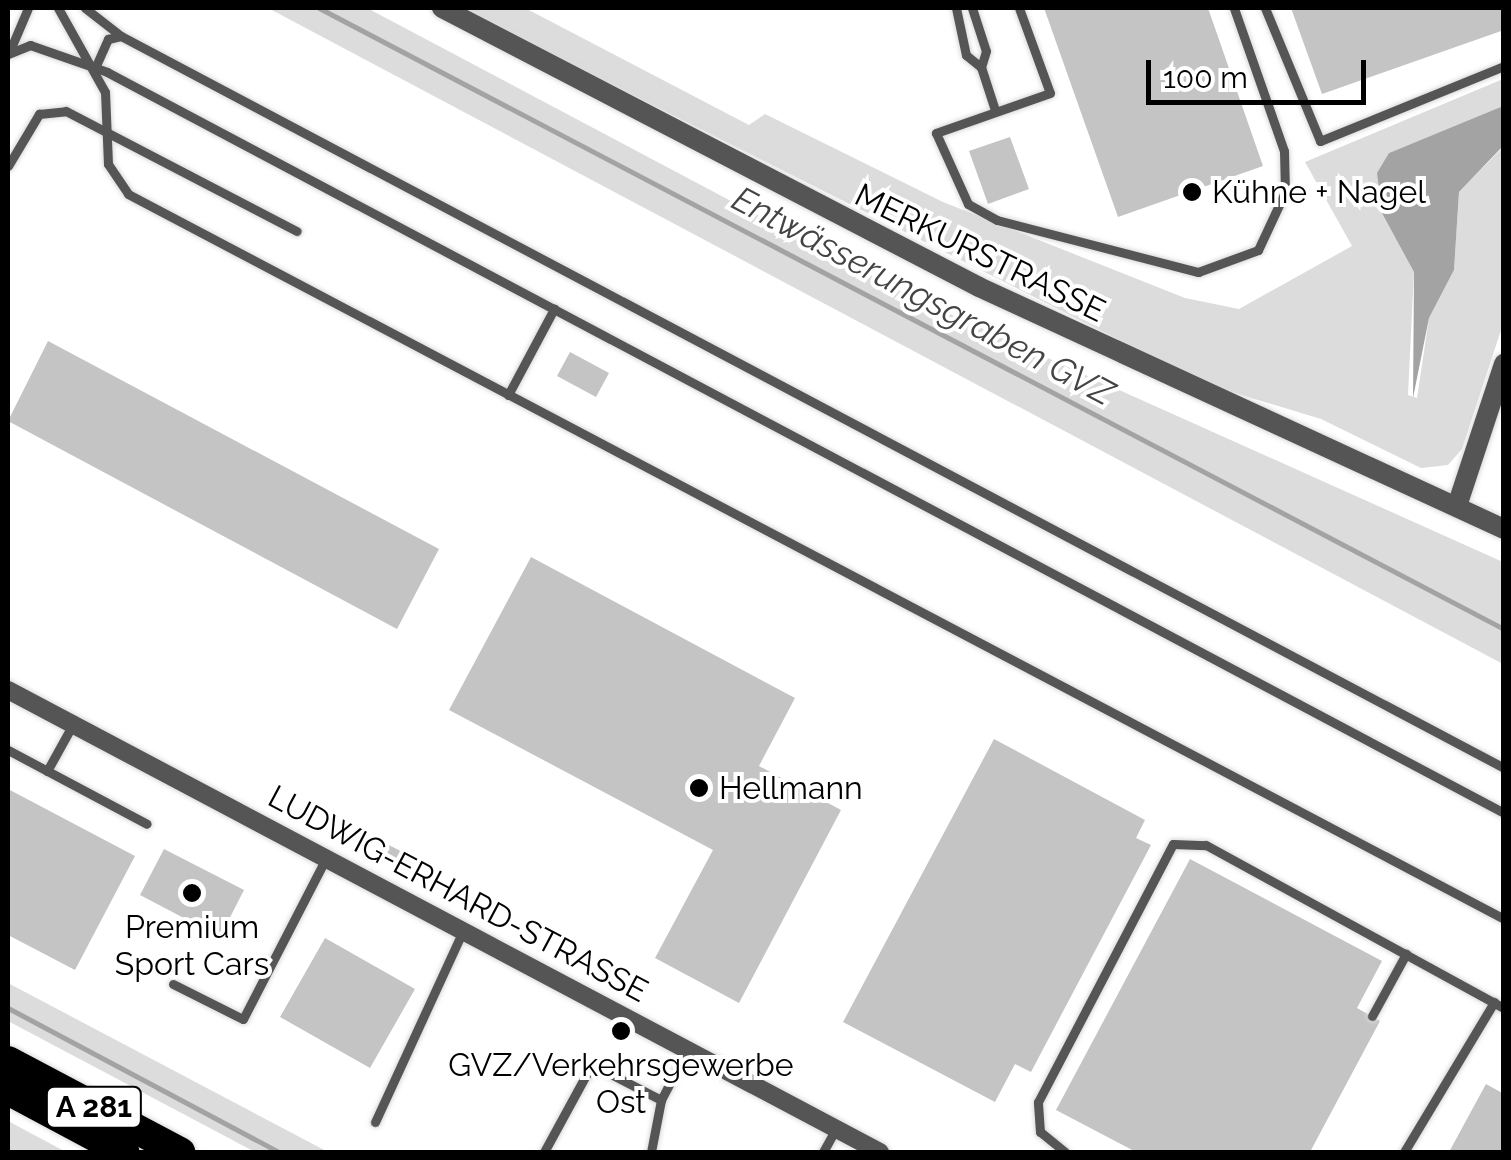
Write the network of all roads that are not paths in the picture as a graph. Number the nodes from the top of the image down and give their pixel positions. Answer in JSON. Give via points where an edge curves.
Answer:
{"nodes":[{"id":1,"x":28,"y":8,"type":"edge"},
{"id":2,"x":58,"y":8,"type":"edge"},
{"id":3,"x":85,"y":8,"type":"edge"},
{"id":4,"x":442,"y":8,"type":"edge"},
{"id":5,"x":956,"y":8,"type":"edge"},
{"id":6,"x":972,"y":8,"type":"edge"},
{"id":7,"x":1019,"y":8,"type":"edge"},
{"id":8,"x":1234,"y":8,"type":"edge"},
{"id":9,"x":1265,"y":8,"type":"edge"},
{"id":10,"x":121,"y":36,"type":"junction"},
{"id":11,"x":10,"y":51,"type":"edge"},
{"id":12,"x":1504,"y":66,"type":"edge"},
{"id":13,"x":95,"y":68,"type":"junction"},
{"id":14,"x":981,"y":68,"type":"junction"},
{"id":15,"x":995,"y":110,"type":"junction"},
{"id":16,"x":106,"y":132,"type":"junction"},
{"id":17,"x":8,"y":166,"type":"edge"},
{"id":18,"x":297,"y":231,"type":"dead end"},
{"id":19,"x":554,"y":309,"type":"junction"},
{"id":20,"x":1504,"y":364,"type":"edge"},
{"id":21,"x":508,"y":394,"type":"junction"},
{"id":22,"x":1458,"y":506,"type":"junction"},
{"id":23,"x":1504,"y":529,"type":"edge"},
{"id":24,"x":8,"y":690,"type":"edge"},
{"id":25,"x":73,"y":724,"type":"junction"},
{"id":26,"x":8,"y":750,"type":"edge"},
{"id":27,"x":1504,"y":768,"type":"edge"},
{"id":28,"x":47,"y":771,"type":"junction"},
{"id":29,"x":1504,"y":814,"type":"edge"},
{"id":30,"x":147,"y":824,"type":"dead end"},
{"id":31,"x":326,"y":858,"type":"junction"},
{"id":32,"x":1504,"y":918,"type":"edge"},
{"id":33,"x":463,"y":931,"type":"junction"},
{"id":34,"x":1406,"y":954,"type":"junction"},
{"id":35,"x":173,"y":984,"type":"dead end"},
{"id":36,"x":1499,"y":1005,"type":"edge"},
{"id":37,"x":1372,"y":1016,"type":"dead end"},
{"id":38,"x":686,"y":1050,"type":"junction"},
{"id":39,"x":8,"y":1060,"type":"edge"},
{"id":40,"x":8,"y":1090,"type":"edge"},
{"id":41,"x":661,"y":1100,"type":"junction"},
{"id":42,"x":375,"y":1122,"type":"dead end"},
{"id":43,"x":836,"y":1129,"type":"junction"},
{"id":44,"x":124,"y":1152,"type":"edge"},
{"id":45,"x":180,"y":1152,"type":"edge"},
{"id":46,"x":544,"y":1152,"type":"edge"},
{"id":47,"x":651,"y":1152,"type":"edge"},
{"id":48,"x":823,"y":1152,"type":"edge"},
{"id":49,"x":880,"y":1152,"type":"edge"},
{"id":50,"x":1066,"y":1152,"type":"edge"},
{"id":51,"x":1404,"y":1152,"type":"edge"}],
"edges":[{"from":1,"to":11,"type":"lane"},
{"from":2,"to":13,"type":"lane"},
{"from":3,"to":10,"type":"lane"},
{"from":4,"to":22,"type":"street","name":"MERKURSTRASSE","via":[[978,287]]},
{"from":5,"to":14,"type":"lane","via":[[966,56]]},
{"from":6,"to":14,"type":"lane","via":[[986,51]]},
{"from":7,"to":15,"type":"lane","via":[[1050,92]]},
{"from":8,"to":15,"type":"lane","via":[[1286,167],[1271,234],[1233,263],[1171,272],[980,214],[936,133]]},
{"from":9,"to":12,"type":"lane","via":[[1320,141]]},
{"from":10,"to":13,"type":"lane","via":[[108,39]]},
{"from":10,"to":27,"type":"lane"},
{"from":11,"to":13,"type":"lane","via":[[30,44]]},
{"from":13,"to":16,"type":"lane"},
{"from":13,"to":19,"type":"lane"},
{"from":14,"to":15,"type":"lane"},
{"from":16,"to":17,"type":"lane","via":[[50,109],[30,123]]},
{"from":16,"to":18,"type":"lane"},
{"from":16,"to":21,"type":"lane","via":[[108,164],[128,194]]},
{"from":19,"to":21,"type":"lane"},
{"from":19,"to":29,"type":"lane"},
{"from":20,"to":22,"type":"street"},
{"from":21,"to":32,"type":"lane"},
{"from":22,"to":23,"type":"street","name":"MERKURSTRASSE"},
{"from":24,"to":25,"type":"street","name":"LUDWIG-ERHARD-STRASSE"},
{"from":25,"to":28,"type":"lane"},
{"from":25,"to":31,"type":"street","name":"LUDWIG-ERHARD-STRASSE"},
{"from":26,"to":28,"type":"lane"},
{"from":28,"to":30,"type":"lane"},
{"from":31,"to":33,"type":"street","name":"LUDWIG-ERHARD-STRASSE"},
{"from":31,"to":35,"type":"lane","via":[[243,1019]]},
{"from":33,"to":38,"type":"street","name":"LUDWIG-ERHARD-STRASSE"},
{"from":33,"to":42,"type":"lane"},
{"from":34,"to":36,"type":"lane"},
{"from":34,"to":37,"type":"lane"},
{"from":34,"to":50,"type":"lane","via":[[1206,846],[1173,844],[1038,1102],[1040,1132]]},
{"from":36,"to":51,"type":"lane"},
{"from":38,"to":41,"type":"lane"},
{"from":38,"to":43,"type":"street","name":"LUDWIG-ERHARD-STRASSE"},
{"from":39,"to":45,"type":"highway","number":"A 281"},
{"from":40,"to":44,"type":"highway","number":"A 281"},
{"from":41,"to":46,"type":"lane","via":[[599,1068],[586,1074]]},
{"from":41,"to":47,"type":"lane"},
{"from":43,"to":48,"type":"lane"},
{"from":43,"to":49,"type":"street","name":"LUDWIG-ERHARD-STRASSE"}]}
